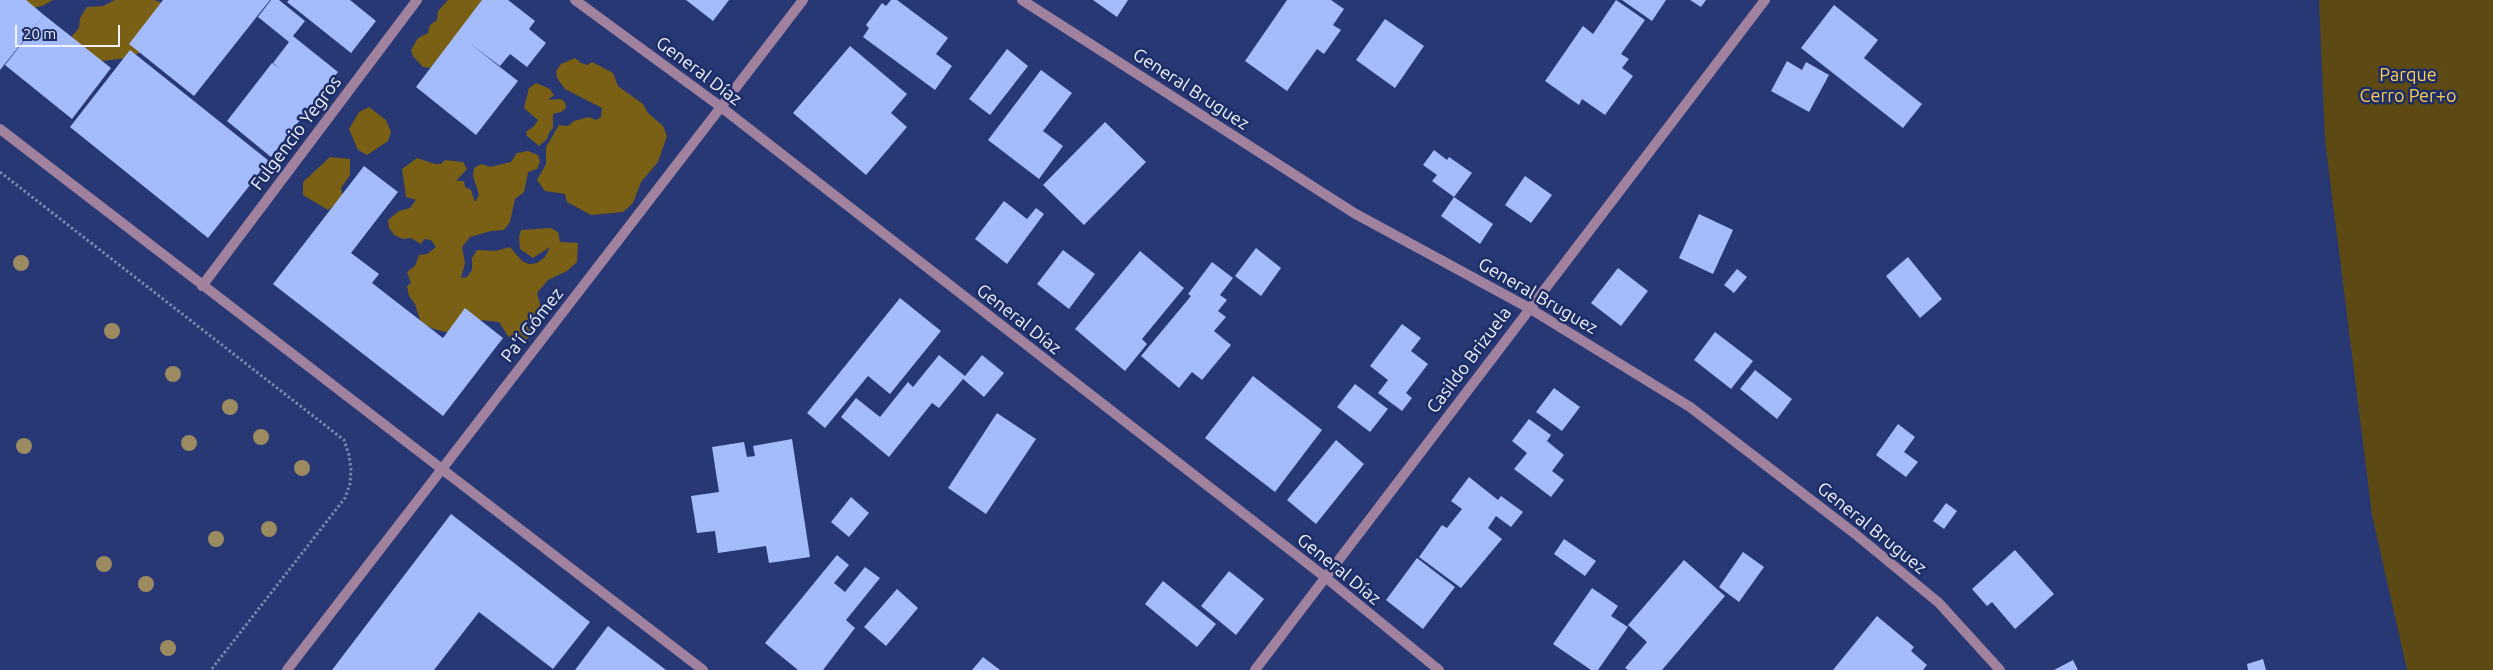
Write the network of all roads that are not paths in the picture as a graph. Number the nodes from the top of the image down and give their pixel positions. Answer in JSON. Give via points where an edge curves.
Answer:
{"nodes":[{"id":1,"x":417,"y":0,"type":"edge"},
{"id":2,"x":575,"y":0,"type":"edge"},
{"id":3,"x":803,"y":0,"type":"edge"},
{"id":4,"x":1022,"y":0,"type":"edge"},
{"id":5,"x":1765,"y":0,"type":"edge"},
{"id":6,"x":721,"y":107,"type":"junction"},
{"id":7,"x":0,"y":129,"type":"edge"},
{"id":8,"x":202,"y":286,"type":"junction"},
{"id":9,"x":1529,"y":308,"type":"junction"},
{"id":10,"x":443,"y":469,"type":"junction"},
{"id":11,"x":1325,"y":578,"type":"junction"},
{"id":12,"x":287,"y":670,"type":"edge"},
{"id":13,"x":703,"y":670,"type":"edge"},
{"id":14,"x":1255,"y":670,"type":"edge"},
{"id":15,"x":1439,"y":670,"type":"edge"},
{"id":16,"x":2000,"y":670,"type":"edge"}],
"edges":[{"from":1,"to":8,"type":"street","name":"Fulgencio Yegros"},
{"from":2,"to":6,"type":"street","name":"General Díaz"},
{"from":3,"to":6,"type":"street","name":"Pa'í Gómez"},
{"from":4,"to":9,"type":"street","name":"General Bruguez","via":[[1354,213]]},
{"from":5,"to":9,"type":"street","name":"Casildo Brizuela"},
{"from":6,"to":10,"type":"street","name":"Pa'í Gómez"},
{"from":6,"to":11,"type":"street","name":"General Díaz"},
{"from":7,"to":8,"type":"street"},
{"from":8,"to":10,"type":"street"},
{"from":9,"to":11,"type":"street","name":"Casildo Brizuela"},
{"from":9,"to":16,"type":"street","name":"General Bruguez","via":[[1690,407],[1823,508],[1939,604]]},
{"from":10,"to":12,"type":"street","name":"Pa'í Gómez"},
{"from":10,"to":13,"type":"street"},
{"from":11,"to":14,"type":"street","name":"Casildo Brizuela"},
{"from":11,"to":15,"type":"street","name":"General Díaz"}]}
